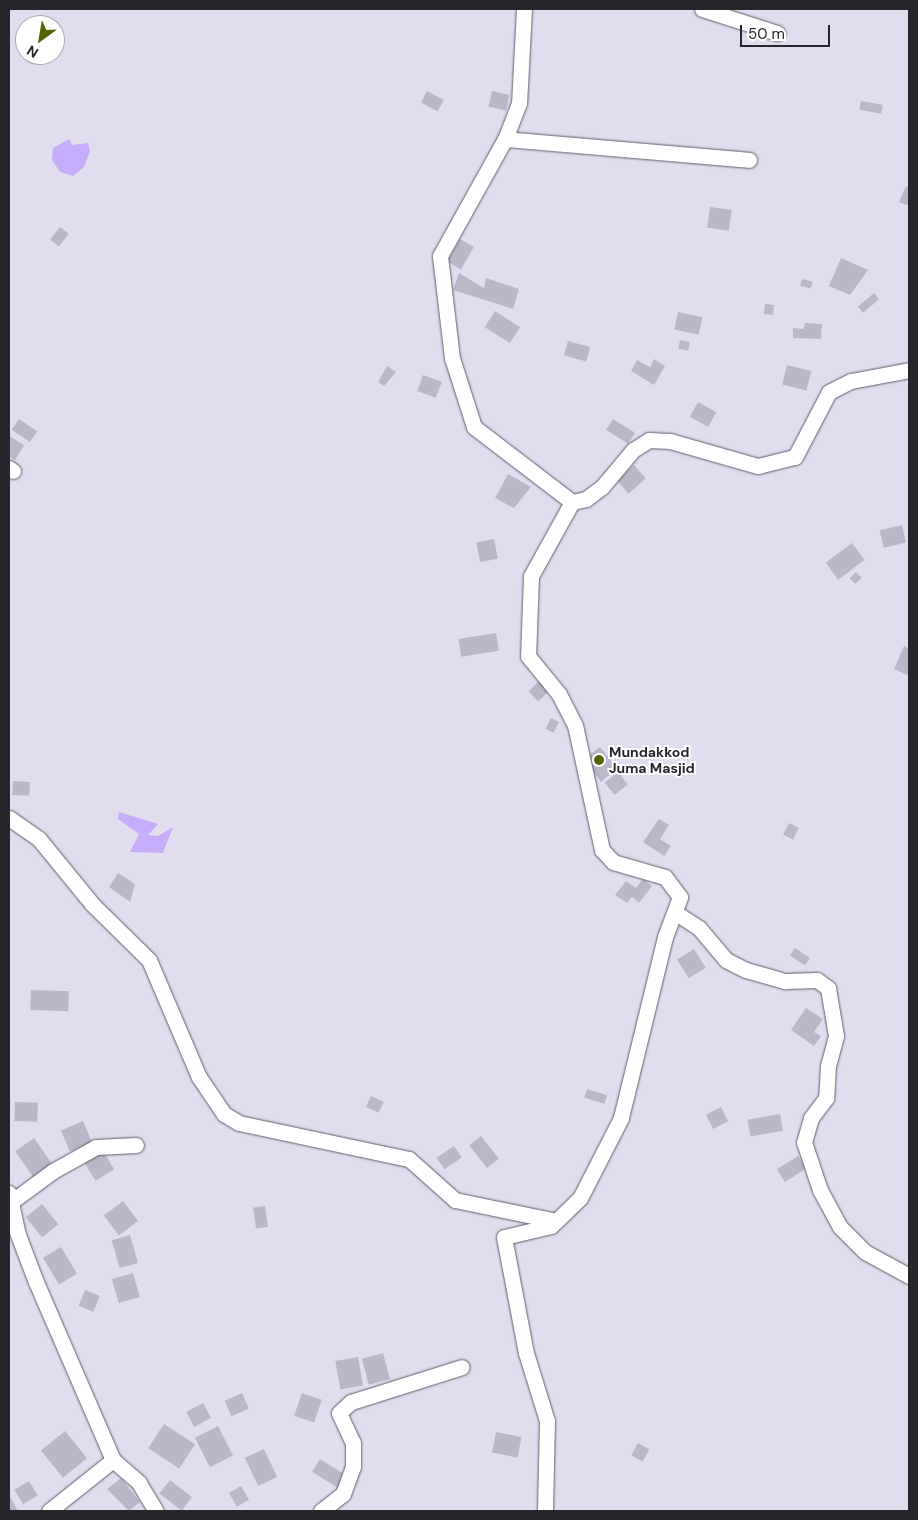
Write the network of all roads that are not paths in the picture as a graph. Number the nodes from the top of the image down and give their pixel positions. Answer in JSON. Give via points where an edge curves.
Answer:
{"nodes":[{"id":1,"x":524,"y":9,"type":"edge"},
{"id":2,"x":702,"y":9,"type":"edge"},
{"id":3,"x":777,"y":33,"type":"dead end"},
{"id":4,"x":505,"y":139,"type":"junction"},
{"id":5,"x":749,"y":160,"type":"dead end"},
{"id":6,"x":909,"y":370,"type":"edge"},
{"id":7,"x":572,"y":502,"type":"junction"},
{"id":8,"x":9,"y":818,"type":"edge"},
{"id":9,"x":676,"y":913,"type":"junction"},
{"id":10,"x":136,"y":1145,"type":"dead end"},
{"id":11,"x":10,"y":1198,"type":"edge"},
{"id":12,"x":556,"y":1221,"type":"junction"},
{"id":13,"x":909,"y":1276,"type":"edge"},
{"id":14,"x":462,"y":1366,"type":"dead end"},
{"id":15,"x":113,"y":1460,"type":"junction"},
{"id":16,"x":49,"y":1511,"type":"edge"},
{"id":17,"x":156,"y":1511,"type":"edge"},
{"id":18,"x":320,"y":1511,"type":"edge"},
{"id":19,"x":545,"y":1511,"type":"edge"}],
"edges":[{"from":1,"to":4,"type":"street","via":[[519,103]]},
{"from":2,"to":3,"type":"street"},
{"from":4,"to":5,"type":"street"},
{"from":4,"to":7,"type":"street","via":[[440,256],[452,358],[474,427]]},
{"from":6,"to":7,"type":"street","via":[[851,381],[829,392],[795,457],[758,466],[670,441],[649,440],[633,450],[597,491]]},
{"from":7,"to":9,"type":"street","via":[[531,576],[528,656],[558,694],[575,725],[602,850],[613,862],[665,877],[680,898]]},
{"from":8,"to":12,"type":"street","via":[[40,839],[92,904],[149,960],[199,1077],[224,1114],[239,1123],[409,1159],[455,1200]]},
{"from":9,"to":12,"type":"street","via":[[665,937],[621,1118],[580,1198]]},
{"from":9,"to":13,"type":"street","via":[[699,928],[726,960],[746,970],[785,981],[817,980],[828,988],[836,1036],[828,1065],[826,1098],[811,1118],[804,1142],[820,1190],[840,1227],[865,1252]]},
{"from":10,"to":11,"type":"street","via":[[96,1148]]},
{"from":11,"to":15,"type":"street","via":[[36,1282]]},
{"from":12,"to":19,"type":"street","via":[[504,1237],[526,1354],[547,1421]]},
{"from":14,"to":18,"type":"street","via":[[351,1402],[339,1413],[354,1443],[353,1467],[343,1494]]},
{"from":15,"to":16,"type":"street"},
{"from":15,"to":17,"type":"street","via":[[139,1483]]}]}
